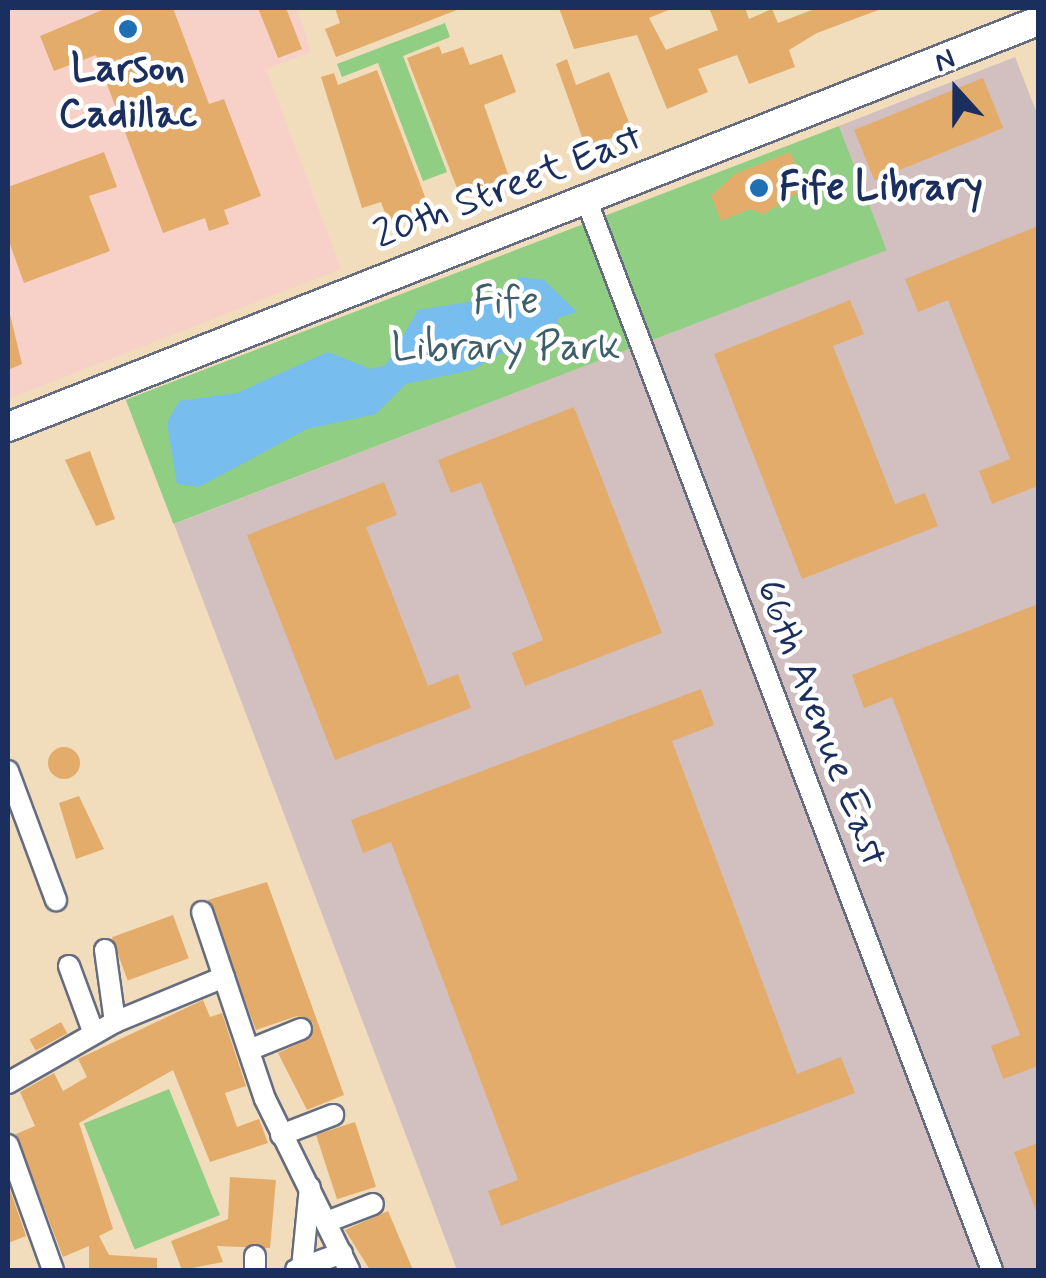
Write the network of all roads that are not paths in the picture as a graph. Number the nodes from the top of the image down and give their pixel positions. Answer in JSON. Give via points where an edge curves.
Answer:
{"nodes":[{"id":1,"x":1038,"y":21,"type":"edge"},
{"id":2,"x":586,"y":199,"type":"junction"},
{"id":3,"x":8,"y":427,"type":"edge"},
{"id":4,"x":8,"y":771,"type":"edge"},
{"id":5,"x":56,"y":900,"type":"dead end"},
{"id":6,"x":202,"y":912,"type":"dead end"},
{"id":7,"x":105,"y":950,"type":"dead end"},
{"id":8,"x":69,"y":966,"type":"dead end"},
{"id":9,"x":224,"y":977,"type":"junction"},
{"id":10,"x":115,"y":1022,"type":"junction"},
{"id":11,"x":301,"y":1029,"type":"dead end"},
{"id":12,"x":94,"y":1034,"type":"junction"},
{"id":13,"x":249,"y":1050,"type":"junction"},
{"id":14,"x":8,"y":1083,"type":"edge"},
{"id":15,"x":333,"y":1115,"type":"dead end"},
{"id":16,"x":281,"y":1135,"type":"junction"},
{"id":17,"x":8,"y":1145,"type":"edge"},
{"id":18,"x":310,"y":1186,"type":"junction"},
{"id":19,"x":373,"y":1204,"type":"dead end"},
{"id":20,"x":329,"y":1220,"type":"junction"},
{"id":21,"x":346,"y":1262,"type":"edge"},
{"id":22,"x":299,"y":1269,"type":"edge"},
{"id":23,"x":53,"y":1270,"type":"edge"},
{"id":24,"x":992,"y":1270,"type":"edge"}],
"edges":[{"from":1,"to":2,"type":"main road","name":"20th Street East"},
{"from":2,"to":3,"type":"main road","name":"20th Street East"},
{"from":2,"to":24,"type":"street","name":"66th Avenue East"},
{"from":4,"to":5,"type":"street"},
{"from":6,"to":9,"type":"street"},
{"from":7,"to":10,"type":"street"},
{"from":8,"to":12,"type":"street"},
{"from":9,"to":10,"type":"street"},
{"from":9,"to":13,"type":"street"},
{"from":10,"to":12,"type":"street"},
{"from":11,"to":13,"type":"street"},
{"from":12,"to":14,"type":"street"},
{"from":13,"to":16,"type":"street"},
{"from":15,"to":16,"type":"street"},
{"from":16,"to":18,"type":"street"},
{"from":17,"to":23,"type":"street"},
{"from":18,"to":20,"type":"street"},
{"from":18,"to":22,"type":"street"},
{"from":19,"to":20,"type":"street"},
{"from":20,"to":21,"type":"street"},
{"from":21,"to":22,"type":"street"}]}
